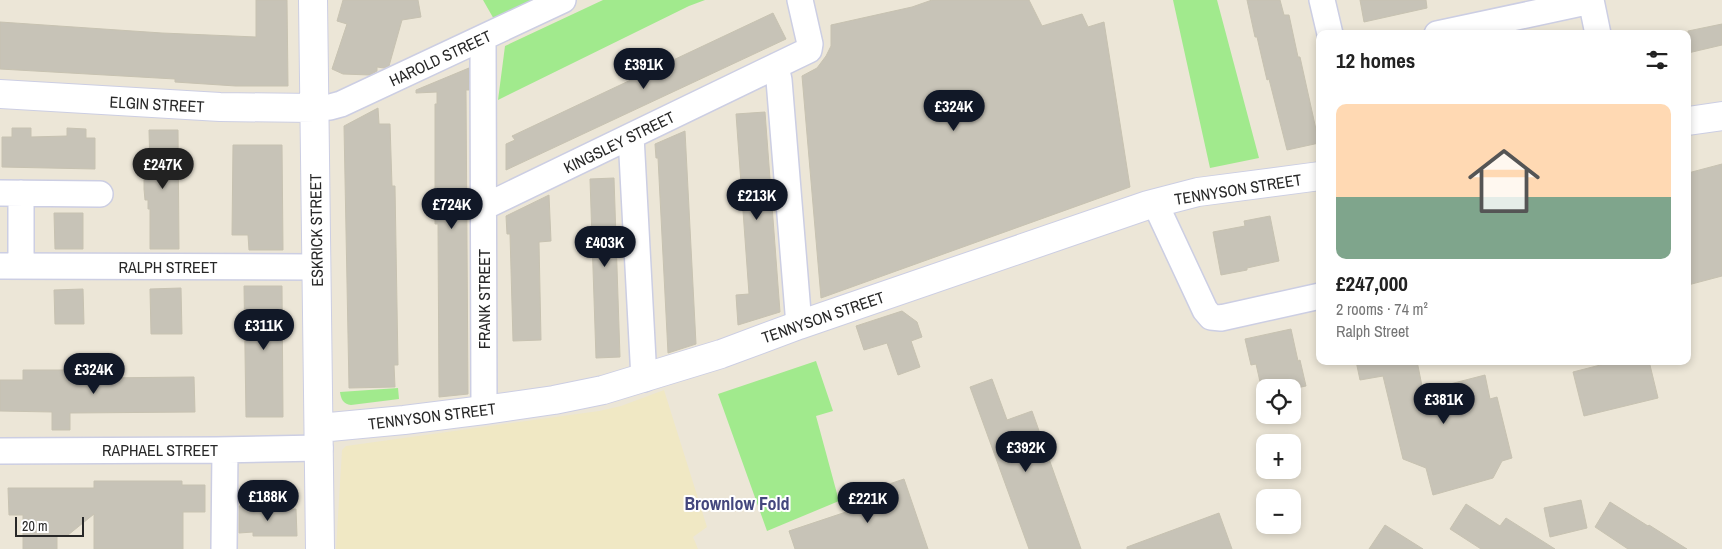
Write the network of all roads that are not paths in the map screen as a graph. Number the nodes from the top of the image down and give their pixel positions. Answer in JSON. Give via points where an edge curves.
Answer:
{"nodes":[{"id":1,"x":313,"y":0,"type":"edge"},
{"id":2,"x":563,"y":0,"type":"edge"},
{"id":3,"x":800,"y":0,"type":"edge"},
{"id":4,"x":1322,"y":0,"type":"edge"},
{"id":5,"x":1591,"y":0,"type":"edge"},
{"id":6,"x":1329,"y":30,"type":"edge"},
{"id":7,"x":1455,"y":30,"type":"edge"},
{"id":8,"x":1597,"y":30,"type":"edge"},
{"id":9,"x":483,"y":38,"type":"junction"},
{"id":10,"x":776,"y":66,"type":"junction"},
{"id":11,"x":0,"y":94,"type":"edge"},
{"id":12,"x":315,"y":108,"type":"junction"},
{"id":13,"x":1722,"y":116,"type":"edge"},
{"id":14,"x":1691,"y":121,"type":"edge"},
{"id":15,"x":631,"y":136,"type":"junction"},
{"id":16,"x":1316,"y":177,"type":"edge"},
{"id":17,"x":11,"y":193,"type":"edge"},
{"id":18,"x":100,"y":194,"type":"dead end"},
{"id":19,"x":1155,"y":203,"type":"junction"},
{"id":20,"x":484,"y":207,"type":"junction"},
{"id":21,"x":10,"y":266,"type":"edge"},
{"id":22,"x":316,"y":267,"type":"junction"},
{"id":23,"x":1316,"y":297,"type":"edge"},
{"id":24,"x":799,"y":325,"type":"junction"},
{"id":25,"x":644,"y":379,"type":"junction"},
{"id":26,"x":484,"y":410,"type":"junction"},
{"id":27,"x":320,"y":438,"type":"junction"},
{"id":28,"x":225,"y":450,"type":"junction"},
{"id":29,"x":0,"y":451,"type":"edge"},
{"id":30,"x":224,"y":549,"type":"edge"},
{"id":31,"x":320,"y":549,"type":"edge"}],
"edges":[{"from":1,"to":12,"type":"street","name":"ESKRICK STREET"},
{"from":2,"to":9,"type":"street","name":"HAROLD STREET"},
{"from":3,"to":10,"type":"street","name":"KINGSLEY STREET","via":[[809,50]]},
{"from":4,"to":6,"type":"street"},
{"from":5,"to":7,"type":"street"},
{"from":5,"to":8,"type":"street"},
{"from":9,"to":12,"type":"street","name":"HAROLD STREET","via":[[341,104]]},
{"from":9,"to":20,"type":"street","name":"FRANK STREET"},
{"from":10,"to":15,"type":"street","name":"KINGSLEY STREET"},
{"from":10,"to":24,"type":"street","via":[[780,80]]},
{"from":11,"to":12,"type":"street","name":"ELGIN STREET","via":[[220,107]]},
{"from":12,"to":22,"type":"street","name":"ESKRICK STREET"},
{"from":13,"to":14,"type":"street"},
{"from":15,"to":20,"type":"street","name":"KINGSLEY STREET"},
{"from":15,"to":25,"type":"street"},
{"from":16,"to":19,"type":"street","name":"TENNYSON STREET","via":[[1198,192]]},
{"from":17,"to":18,"type":"street","name":"RALPH STREET"},
{"from":17,"to":21,"type":"street","name":"RALPH STREET"},
{"from":19,"to":23,"type":"street","via":[[1204,310],[1211,317],[1221,318]]},
{"from":19,"to":24,"type":"street","name":"TENNYSON STREET"},
{"from":20,"to":26,"type":"street","name":"FRANK STREET"},
{"from":21,"to":22,"type":"street","name":"RALPH STREET"},
{"from":22,"to":27,"type":"street","name":"ESKRICK STREET"},
{"from":24,"to":25,"type":"street","name":"TENNYSON STREET"},
{"from":25,"to":26,"type":"street","name":"TENNYSON STREET","via":[[569,397]]},
{"from":26,"to":27,"type":"street","name":"TENNYSON STREET","via":[[404,420]]},
{"from":27,"to":28,"type":"street","name":"RAPHAEL STREET"},
{"from":27,"to":31,"type":"street","name":"ESKRICK STREET"},
{"from":28,"to":29,"type":"street","name":"RAPHAEL STREET"},
{"from":28,"to":30,"type":"street"}]}
